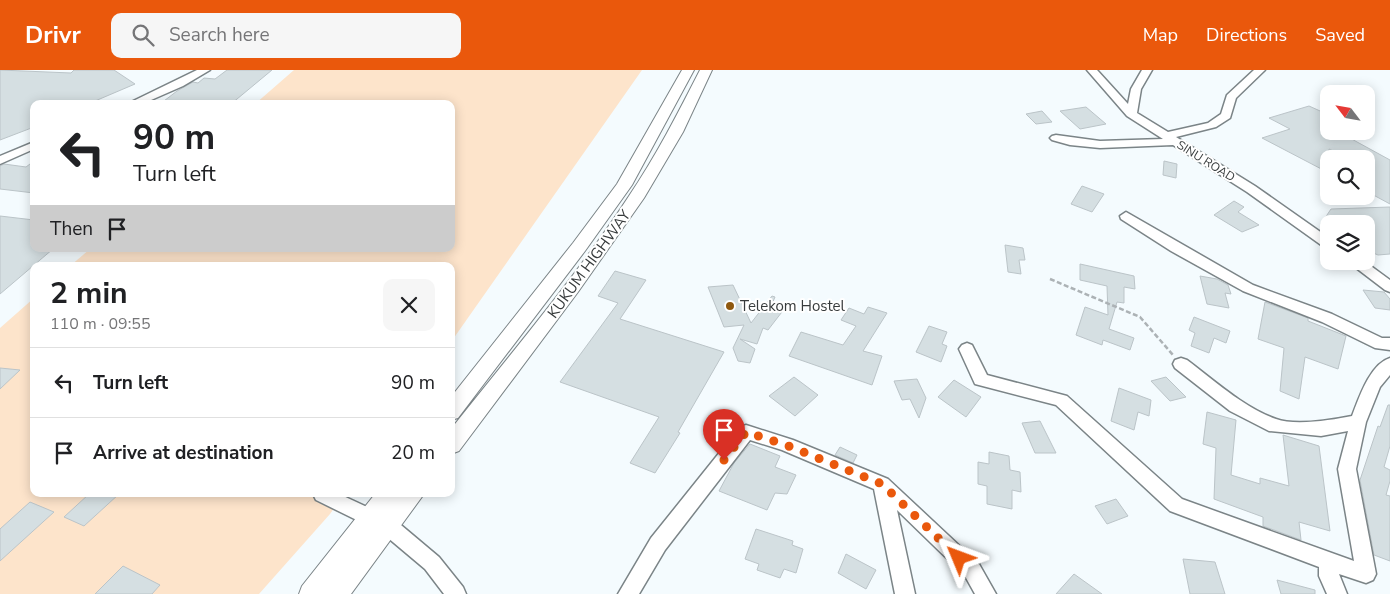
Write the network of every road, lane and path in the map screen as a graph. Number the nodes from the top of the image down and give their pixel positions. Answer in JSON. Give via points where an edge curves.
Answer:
{"nodes":[{"id":1,"x":205,"y":70,"type":"edge"},
{"id":2,"x":688,"y":70,"type":"edge"},
{"id":3,"x":706,"y":70,"type":"edge"},
{"id":4,"x":1092,"y":70,"type":"edge"},
{"id":5,"x":1147,"y":70,"type":"edge"},
{"id":6,"x":1260,"y":70,"type":"edge"},
{"id":7,"x":141,"y":100,"type":"edge"},
{"id":8,"x":1132,"y":114,"type":"junction"},
{"id":9,"x":1056,"y":138,"type":"dead end"},
{"id":10,"x":1171,"y":139,"type":"junction"},
{"id":11,"x":30,"y":147,"type":"edge"},
{"id":12,"x":0,"y":160,"type":"edge"},
{"id":13,"x":1126,"y":216,"type":"dead end"},
{"id":14,"x":1320,"y":238,"type":"edge"},
{"id":15,"x":1366,"y":270,"type":"edge"},
{"id":16,"x":1050,"y":279,"type":"dead end"},
{"id":17,"x":1390,"y":287,"type":"edge"},
{"id":18,"x":1390,"y":344,"type":"edge"},
{"id":19,"x":967,"y":349,"type":"dead end"},
{"id":20,"x":1181,"y":364,"type":"joint"},
{"id":21,"x":1390,"y":364,"type":"edge"},
{"id":22,"x":455,"y":407,"type":"edge"},
{"id":23,"x":1358,"y":422,"type":"junction"},
{"id":24,"x":455,"y":440,"type":"edge"},
{"id":25,"x":882,"y":484,"type":"junction"},
{"id":26,"x":328,"y":497,"type":"edge"},
{"id":27,"x":387,"y":497,"type":"edge"},
{"id":28,"x":409,"y":497,"type":"edge"},
{"id":29,"x":379,"y":521,"type":"junction"},
{"id":30,"x":1328,"y":562,"type":"junction"},
{"id":31,"x":311,"y":594,"type":"edge"},
{"id":32,"x":336,"y":594,"type":"edge"},
{"id":33,"x":456,"y":594,"type":"edge"},
{"id":34,"x":628,"y":594,"type":"edge"},
{"id":35,"x":905,"y":594,"type":"edge"},
{"id":36,"x":986,"y":594,"type":"edge"},
{"id":37,"x":1336,"y":594,"type":"edge"}],
"edges":[{"from":1,"to":7,"type":"street"},
{"from":2,"to":22,"type":"main road","name":"KUKUM HIGHWAY","via":[[624,185]]},
{"from":3,"to":24,"type":"main road","name":"KUKUM HIGHWAY","via":[[676,132],[636,198]]},
{"from":4,"to":8,"type":"street","name":"SINU ROAD"},
{"from":5,"to":8,"type":"street","via":[[1136,89]]},
{"from":6,"to":10,"type":"street","via":[[1231,97],[1226,116]]},
{"from":8,"to":10,"type":"street","name":"SINU ROAD"},
{"from":9,"to":10,"type":"street","via":[[1098,145]]},
{"from":10,"to":14,"type":"street","name":"SINU ROAD"},
{"from":11,"to":12,"type":"street"},
{"from":13,"to":18,"type":"street","via":[[1248,288],[1327,318],[1380,344]]},
{"from":15,"to":17,"type":"street"},
{"from":16,"to":20,"type":"path","via":[[1140,316]]},
{"from":19,"to":30,"type":"street","via":[[981,380],[1062,400],[1176,505]]},
{"from":20,"to":23,"type":"street","via":[[1236,406],[1275,426],[1321,429]]},
{"from":21,"to":23,"type":"street","via":[[1373,384]]},
{"from":23,"to":30,"type":"street","via":[[1347,469],[1366,574]]},
{"from":25,"to":34,"type":"street","via":[[746,432],[658,544]]},
{"from":25,"to":35,"type":"street"},
{"from":25,"to":36,"type":"street","via":[[972,570]]},
{"from":26,"to":29,"type":"street"},
{"from":27,"to":29,"type":"main road"},
{"from":28,"to":29,"type":"main road"},
{"from":29,"to":31,"type":"main road"},
{"from":29,"to":32,"type":"main road"},
{"from":29,"to":33,"type":"street","via":[[432,563]]},
{"from":30,"to":37,"type":"street"}]}
